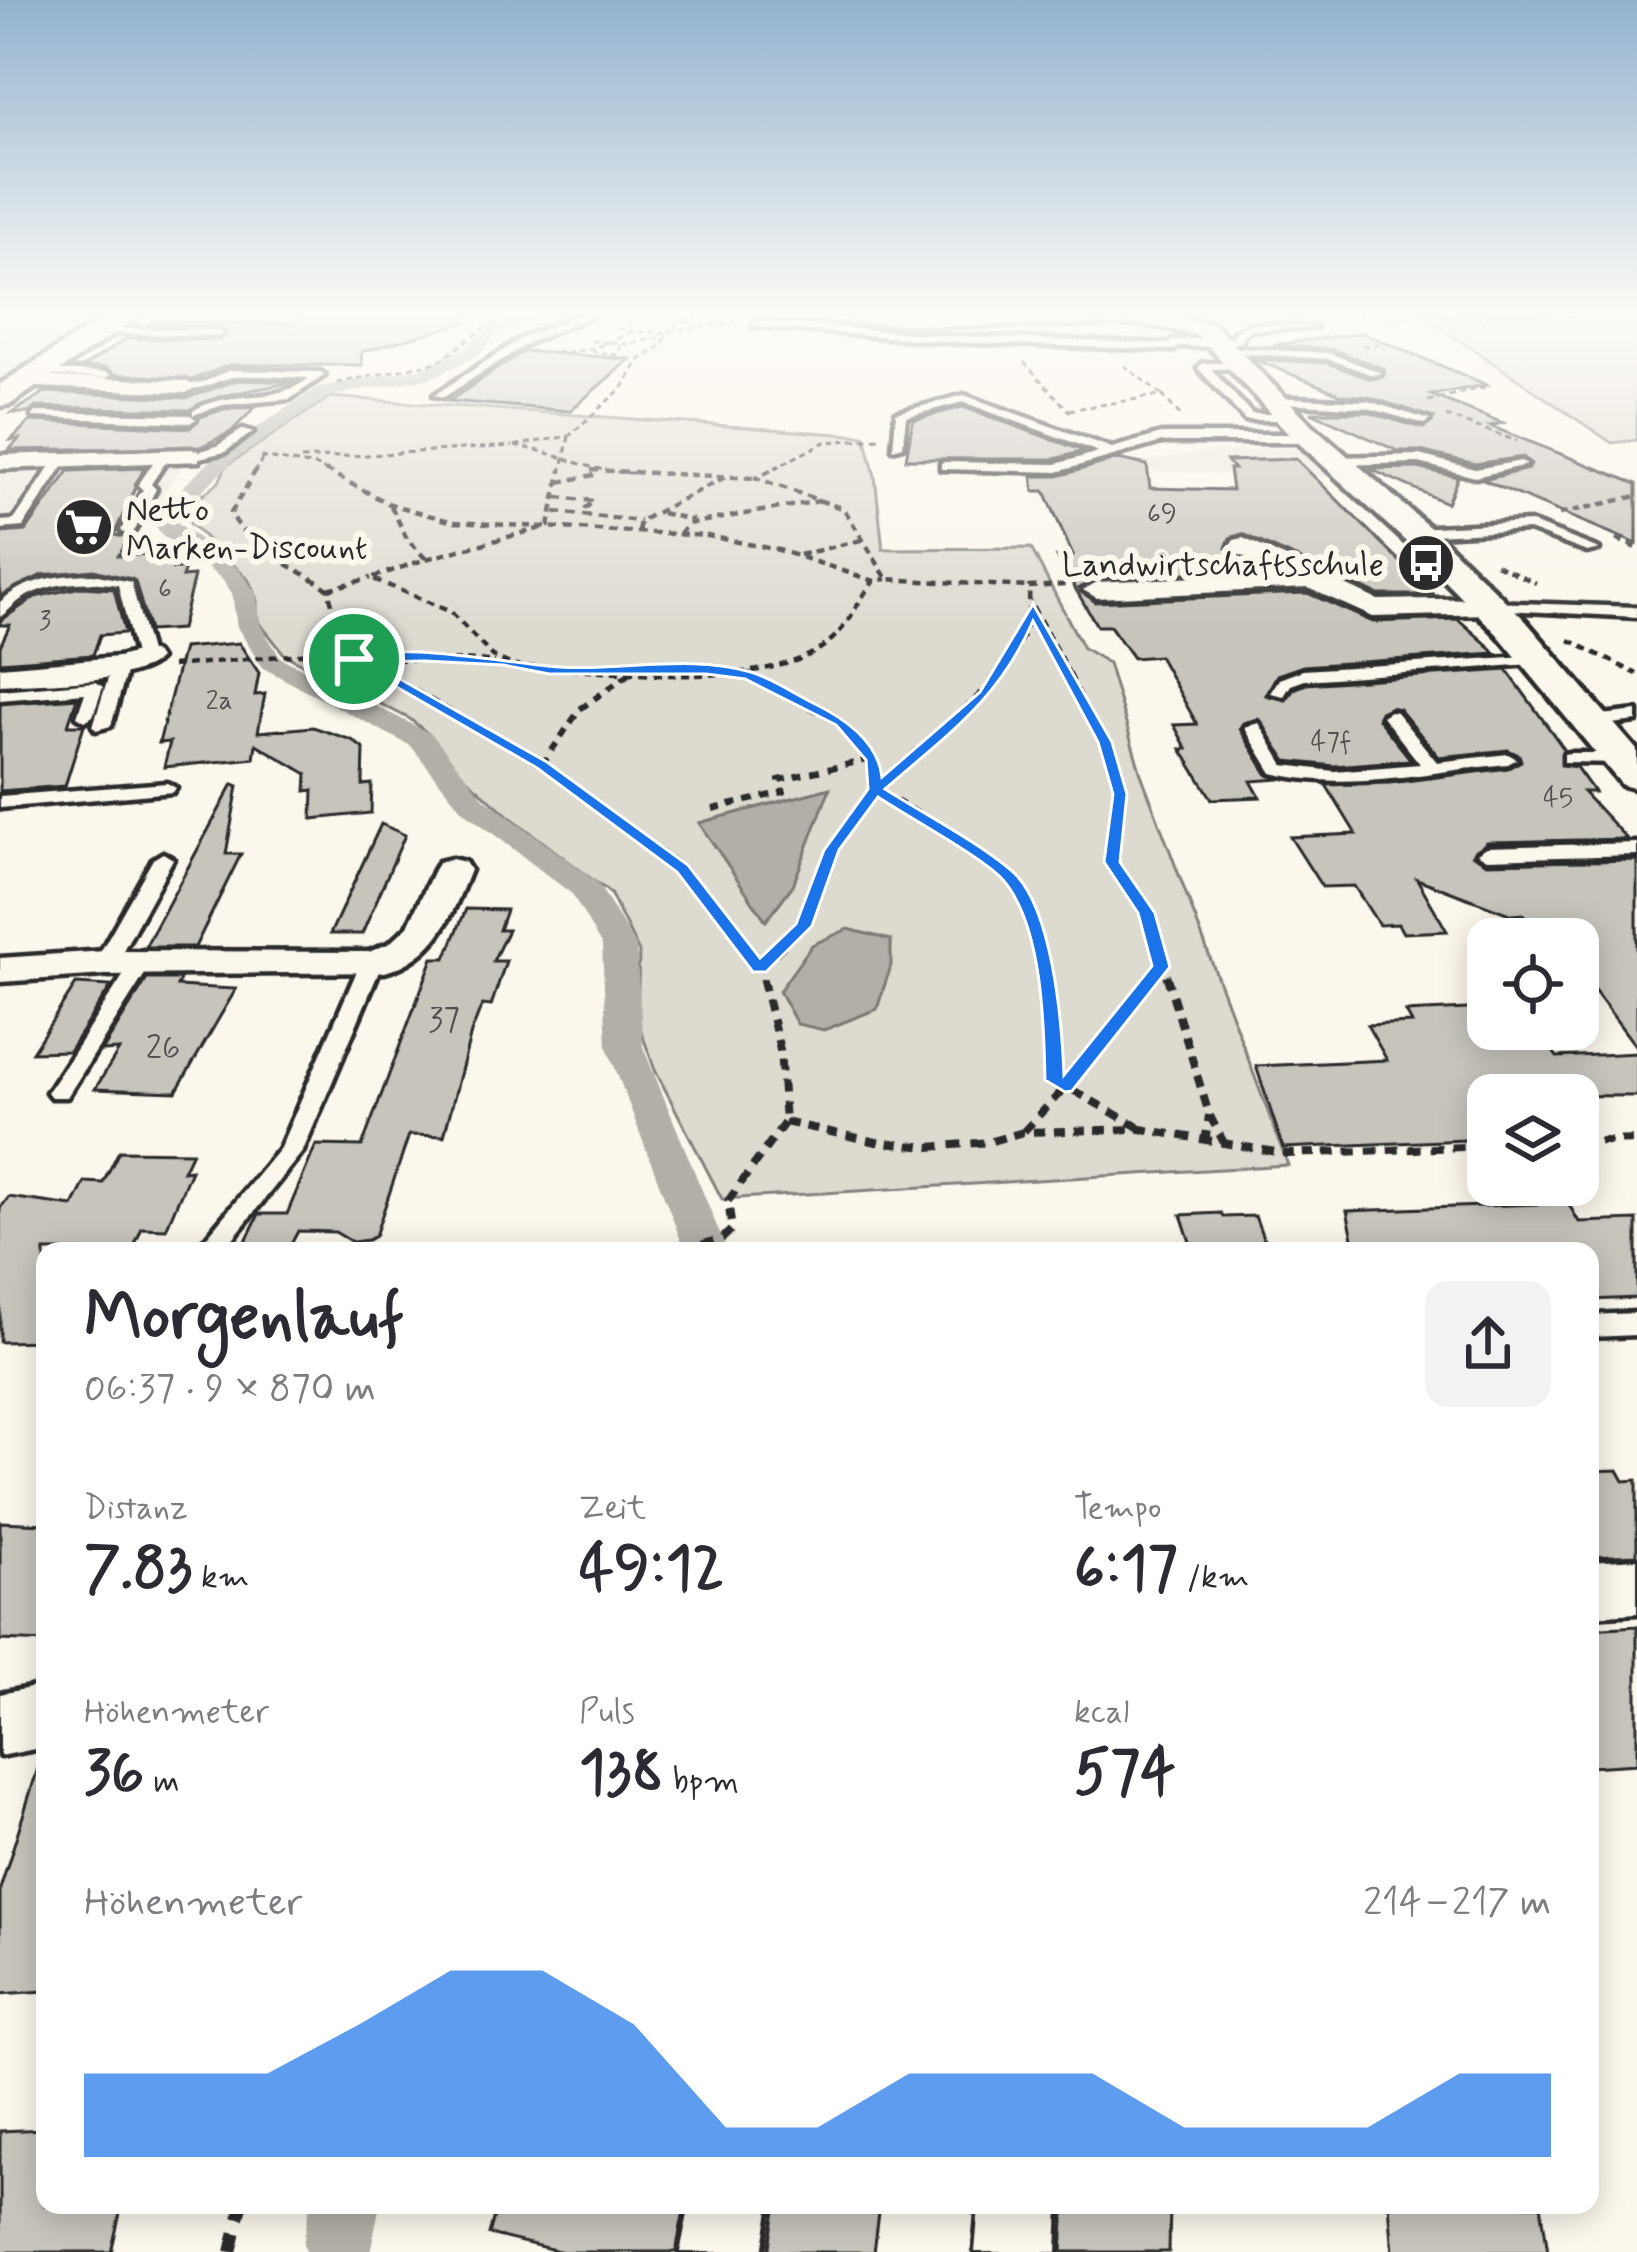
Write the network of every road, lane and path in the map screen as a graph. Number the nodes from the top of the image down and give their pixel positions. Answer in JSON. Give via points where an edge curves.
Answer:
{"nodes":[{"id":1,"x":589,"y":418,"type":"edge"},
{"id":2,"x":898,"y":418,"type":"edge"},
{"id":3,"x":1021,"y":418,"type":"edge"},
{"id":4,"x":1063,"y":418,"type":"edge"},
{"id":5,"x":1289,"y":418,"type":"edge"},
{"id":6,"x":1322,"y":418,"type":"edge"},
{"id":7,"x":1419,"y":418,"type":"edge"},
{"id":8,"x":1453,"y":418,"type":"edge"},
{"id":9,"x":1424,"y":420,"type":"dead end"},
{"id":10,"x":215,"y":428,"type":"dead end"},
{"id":11,"x":1054,"y":429,"type":"junction"},
{"id":12,"x":1301,"y":429,"type":"junction"},
{"id":13,"x":569,"y":436,"type":"junction"},
{"id":14,"x":897,"y":442,"type":"joint"},
{"id":15,"x":1520,"y":442,"type":"dead end"},
{"id":16,"x":513,"y":446,"type":"junction"},
{"id":17,"x":1113,"y":453,"type":"junction"},
{"id":18,"x":190,"y":456,"type":"joint"},
{"id":19,"x":163,"y":457,"type":"junction"},
{"id":20,"x":264,"y":457,"type":"junction"},
{"id":21,"x":564,"y":459,"type":"junction"},
{"id":22,"x":61,"y":460,"type":"junction"},
{"id":23,"x":0,"y":462,"type":"edge"},
{"id":24,"x":1522,"y":465,"type":"dead end"},
{"id":25,"x":945,"y":466,"type":"dead end"},
{"id":26,"x":605,"y":473,"type":"junction"},
{"id":27,"x":1475,"y":473,"type":"junction"},
{"id":28,"x":728,"y":476,"type":"junction"},
{"id":29,"x":756,"y":478,"type":"junction"},
{"id":30,"x":559,"y":482,"type":"junction"},
{"id":31,"x":556,"y":496,"type":"junction"},
{"id":32,"x":1637,"y":496,"type":"edge"},
{"id":33,"x":826,"y":500,"type":"junction"},
{"id":34,"x":390,"y":504,"type":"junction"},
{"id":35,"x":554,"y":512,"type":"junction"},
{"id":36,"x":580,"y":512,"type":"junction"},
{"id":37,"x":658,"y":512,"type":"junction"},
{"id":38,"x":640,"y":521,"type":"junction"},
{"id":39,"x":700,"y":522,"type":"junction"},
{"id":40,"x":0,"y":525,"type":"edge"},
{"id":41,"x":550,"y":526,"type":"junction"},
{"id":42,"x":128,"y":530,"type":"dead end"},
{"id":43,"x":638,"y":532,"type":"junction"},
{"id":44,"x":1414,"y":532,"type":"junction"},
{"id":45,"x":679,"y":534,"type":"junction"},
{"id":46,"x":862,"y":541,"type":"junction"},
{"id":47,"x":1243,"y":546,"type":"dead end"},
{"id":48,"x":1592,"y":549,"type":"dead end"},
{"id":49,"x":795,"y":555,"type":"junction"},
{"id":50,"x":426,"y":559,"type":"junction"},
{"id":51,"x":371,"y":578,"type":"junction"},
{"id":52,"x":887,"y":579,"type":"junction"},
{"id":53,"x":1310,"y":580,"type":"junction"},
{"id":54,"x":874,"y":581,"type":"junction"},
{"id":55,"x":1030,"y":587,"type":"junction"},
{"id":56,"x":328,"y":589,"type":"junction"},
{"id":57,"x":1097,"y":590,"type":"joint"},
{"id":58,"x":1490,"y":606,"type":"junction"},
{"id":59,"x":1033,"y":608,"type":"junction"},
{"id":60,"x":0,"y":612,"type":"edge"},
{"id":61,"x":1637,"y":612,"type":"edge"},
{"id":62,"x":344,"y":650,"type":"junction"},
{"id":63,"x":354,"y":659,"type":"junction"},
{"id":64,"x":1541,"y":660,"type":"junction"},
{"id":65,"x":503,"y":662,"type":"junction"},
{"id":66,"x":132,"y":663,"type":"junction"},
{"id":67,"x":638,"y":670,"type":"junction"},
{"id":68,"x":0,"y":676,"type":"edge"},
{"id":69,"x":748,"y":676,"type":"junction"},
{"id":70,"x":1278,"y":693,"type":"dead end"},
{"id":71,"x":0,"y":695,"type":"edge"},
{"id":72,"x":85,"y":716,"type":"dead end"},
{"id":73,"x":1390,"y":716,"type":"dead end"},
{"id":74,"x":1637,"y":716,"type":"edge"},
{"id":75,"x":1594,"y":721,"type":"junction"},
{"id":76,"x":102,"y":726,"type":"dead end"},
{"id":77,"x":1253,"y":727,"type":"dead end"},
{"id":78,"x":1570,"y":758,"type":"dead end"},
{"id":79,"x":873,"y":759,"type":"junction"},
{"id":80,"x":1508,"y":759,"type":"dead end"},
{"id":81,"x":542,"y":765,"type":"junction"},
{"id":82,"x":1431,"y":766,"type":"junction"},
{"id":83,"x":1630,"y":767,"type":"edge"},
{"id":84,"x":167,"y":788,"type":"dead end"},
{"id":85,"x":876,"y":789,"type":"junction"},
{"id":86,"x":0,"y":802,"type":"edge"},
{"id":87,"x":713,"y":808,"type":"dead end"},
{"id":88,"x":1637,"y":849,"type":"edge"},
{"id":89,"x":1487,"y":853,"type":"dead end"},
{"id":90,"x":163,"y":860,"type":"dead end"},
{"id":91,"x":452,"y":870,"type":"dead end"},
{"id":92,"x":123,"y":963,"type":"junction"},
{"id":93,"x":371,"y":964,"type":"junction"},
{"id":94,"x":1161,"y":967,"type":"junction"},
{"id":95,"x":760,"y":968,"type":"junction"},
{"id":96,"x":0,"y":970,"type":"edge"},
{"id":97,"x":1065,"y":1086,"type":"junction"},
{"id":98,"x":59,"y":1092,"type":"dead end"},
{"id":99,"x":1209,"y":1114,"type":"junction"},
{"id":100,"x":785,"y":1122,"type":"junction"},
{"id":101,"x":1142,"y":1129,"type":"junction"},
{"id":102,"x":1023,"y":1132,"type":"junction"},
{"id":103,"x":1637,"y":1140,"type":"edge"},
{"id":104,"x":1599,"y":1141,"type":"edge"},
{"id":105,"x":1205,"y":1143,"type":"junction"},
{"id":106,"x":1226,"y":1147,"type":"junction"},
{"id":107,"x":1467,"y":1147,"type":"edge"},
{"id":108,"x":215,"y":1242,"type":"edge"},
{"id":109,"x":708,"y":1242,"type":"edge"},
{"id":110,"x":1637,"y":1324,"type":"edge"},
{"id":111,"x":1599,"y":1326,"type":"edge"},
{"id":112,"x":1637,"y":1586,"type":"edge"},
{"id":113,"x":1599,"y":1588,"type":"edge"},
{"id":114,"x":36,"y":1718,"type":"edge"},
{"id":115,"x":0,"y":1725,"type":"edge"},
{"id":116,"x":240,"y":2214,"type":"edge"},
{"id":117,"x":728,"y":2214,"type":"edge"},
{"id":118,"x":1018,"y":2214,"type":"edge"},
{"id":119,"x":231,"y":2252,"type":"edge"},
{"id":120,"x":721,"y":2252,"type":"edge"},
{"id":121,"x":1016,"y":2252,"type":"edge"}],
"edges":[{"from":1,"to":13,"type":"path"},
{"from":2,"to":14,"type":"lane"},
{"from":3,"to":11,"type":"lane"},
{"from":4,"to":11,"type":"path"},
{"from":5,"to":12,"type":"street"},
{"from":6,"to":12,"type":"lane"},
{"from":7,"to":9,"type":"lane"},
{"from":8,"to":15,"type":"path"},
{"from":10,"to":18,"type":"lane","via":[[247,433]]},
{"from":11,"to":17,"type":"lane"},
{"from":12,"to":17,"type":"lane","via":[[1167,438],[1161,446]]},
{"from":12,"to":27,"type":"lane"},
{"from":12,"to":44,"type":"street"},
{"from":13,"to":16,"type":"path"},
{"from":13,"to":21,"type":"path"},
{"from":14,"to":29,"type":"path","via":[[825,442]]},
{"from":16,"to":20,"type":"path"},
{"from":16,"to":21,"type":"path"},
{"from":17,"to":25,"type":"lane","via":[[1057,468]]},
{"from":18,"to":19,"type":"street"},
{"from":19,"to":22,"type":"street"},
{"from":19,"to":42,"type":"lane"},
{"from":20,"to":34,"type":"path","via":[[330,471]]},
{"from":20,"to":56,"type":"path","via":[[233,521]]},
{"from":21,"to":26,"type":"path"},
{"from":21,"to":30,"type":"path"},
{"from":22,"to":23,"type":"street"},
{"from":22,"to":40,"type":"lane","via":[[18,524]]},
{"from":24,"to":27,"type":"lane"},
{"from":26,"to":28,"type":"path"},
{"from":26,"to":30,"type":"path"},
{"from":27,"to":32,"type":"path","via":[[1560,514]]},
{"from":28,"to":29,"type":"path"},
{"from":28,"to":37,"type":"path"},
{"from":29,"to":33,"type":"path"},
{"from":30,"to":31,"type":"path"},
{"from":31,"to":35,"type":"path"},
{"from":31,"to":36,"type":"path","via":[[593,501]]},
{"from":33,"to":39,"type":"path"},
{"from":33,"to":46,"type":"path","via":[[851,516]]},
{"from":34,"to":41,"type":"path","via":[[454,522]]},
{"from":34,"to":50,"type":"path"},
{"from":35,"to":36,"type":"path"},
{"from":35,"to":41,"type":"path"},
{"from":36,"to":38,"type":"path"},
{"from":37,"to":38,"type":"path"},
{"from":37,"to":39,"type":"path"},
{"from":38,"to":43,"type":"path"},
{"from":39,"to":45,"type":"path"},
{"from":41,"to":43,"type":"path"},
{"from":41,"to":50,"type":"path"},
{"from":43,"to":45,"type":"path"},
{"from":44,"to":48,"type":"lane","via":[[1530,526]]},
{"from":44,"to":58,"type":"street"},
{"from":45,"to":49,"type":"path"},
{"from":46,"to":49,"type":"path"},
{"from":46,"to":52,"type":"path"},
{"from":47,"to":53,"type":"street"},
{"from":49,"to":54,"type":"path"},
{"from":50,"to":51,"type":"path"},
{"from":51,"to":56,"type":"path"},
{"from":51,"to":65,"type":"path","via":[[451,612]]},
{"from":52,"to":54,"type":"path"},
{"from":52,"to":55,"type":"path"},
{"from":53,"to":57,"type":"street"},
{"from":53,"to":58,"type":"street","via":[[1372,609]]},
{"from":54,"to":69,"type":"path","via":[[853,620],[826,644]]},
{"from":55,"to":57,"type":"path"},
{"from":55,"to":59,"type":"path"},
{"from":56,"to":62,"type":"path"},
{"from":58,"to":61,"type":"lane"},
{"from":58,"to":64,"type":"street"},
{"from":59,"to":85,"type":"path","via":[[985,694]]},
{"from":59,"to":94,"type":"path","via":[[1105,742],[1120,794],[1112,862],[1147,913]]},
{"from":60,"to":66,"type":"lane","via":[[28,590],[124,582]]},
{"from":62,"to":63,"type":"path"},
{"from":62,"to":66,"type":"path"},
{"from":63,"to":65,"type":"path"},
{"from":63,"to":81,"type":"path"},
{"from":64,"to":70,"type":"lane","via":[[1303,674]]},
{"from":64,"to":75,"type":"street"},
{"from":65,"to":67,"type":"path"},
{"from":66,"to":68,"type":"street"},
{"from":66,"to":76,"type":"lane"},
{"from":67,"to":69,"type":"path"},
{"from":67,"to":81,"type":"path","via":[[572,716]]},
{"from":69,"to":79,"type":"path","via":[[841,722]]},
{"from":71,"to":72,"type":"lane","via":[[95,687]]},
{"from":73,"to":82,"type":"lane"},
{"from":74,"to":75,"type":"lane"},
{"from":75,"to":83,"type":"street"},
{"from":77,"to":82,"type":"lane","via":[[1278,769],[1294,773]]},
{"from":78,"to":83,"type":"lane"},
{"from":79,"to":85,"type":"path"},
{"from":79,"to":87,"type":"path","via":[[790,776],[778,780],[784,792]]},
{"from":80,"to":82,"type":"lane"},
{"from":81,"to":95,"type":"path","via":[[682,868]]},
{"from":84,"to":86,"type":"lane"},
{"from":85,"to":95,"type":"path","via":[[832,850],[804,926]]},
{"from":85,"to":97,"type":"path","via":[[1009,876],[1042,955],[1055,1080]]},
{"from":88,"to":89,"type":"lane"},
{"from":90,"to":92,"type":"lane"},
{"from":91,"to":93,"type":"street","via":[[422,939]]},
{"from":92,"to":93,"type":"street"},
{"from":92,"to":96,"type":"street"},
{"from":92,"to":98,"type":"lane"},
{"from":93,"to":108,"type":"lane","via":[[291,1151]]},
{"from":94,"to":97,"type":"path"},
{"from":94,"to":99,"type":"path"},
{"from":95,"to":100,"type":"path","via":[[780,1050]]},
{"from":97,"to":101,"type":"path"},
{"from":97,"to":102,"type":"path"},
{"from":99,"to":105,"type":"path"},
{"from":99,"to":106,"type":"path"},
{"from":100,"to":102,"type":"path","via":[[930,1147]]},
{"from":100,"to":109,"type":"path","via":[[728,1202],[732,1229]]},
{"from":101,"to":102,"type":"path"},
{"from":101,"to":105,"type":"path"},
{"from":103,"to":104,"type":"path"},
{"from":105,"to":106,"type":"path"},
{"from":106,"to":107,"type":"path","via":[[1288,1154]]},
{"from":110,"to":111,"type":"lane"},
{"from":112,"to":113,"type":"street"},
{"from":114,"to":115,"type":"street"},
{"from":116,"to":119,"type":"path"},
{"from":117,"to":120,"type":"street"},
{"from":118,"to":121,"type":"street"}]}
